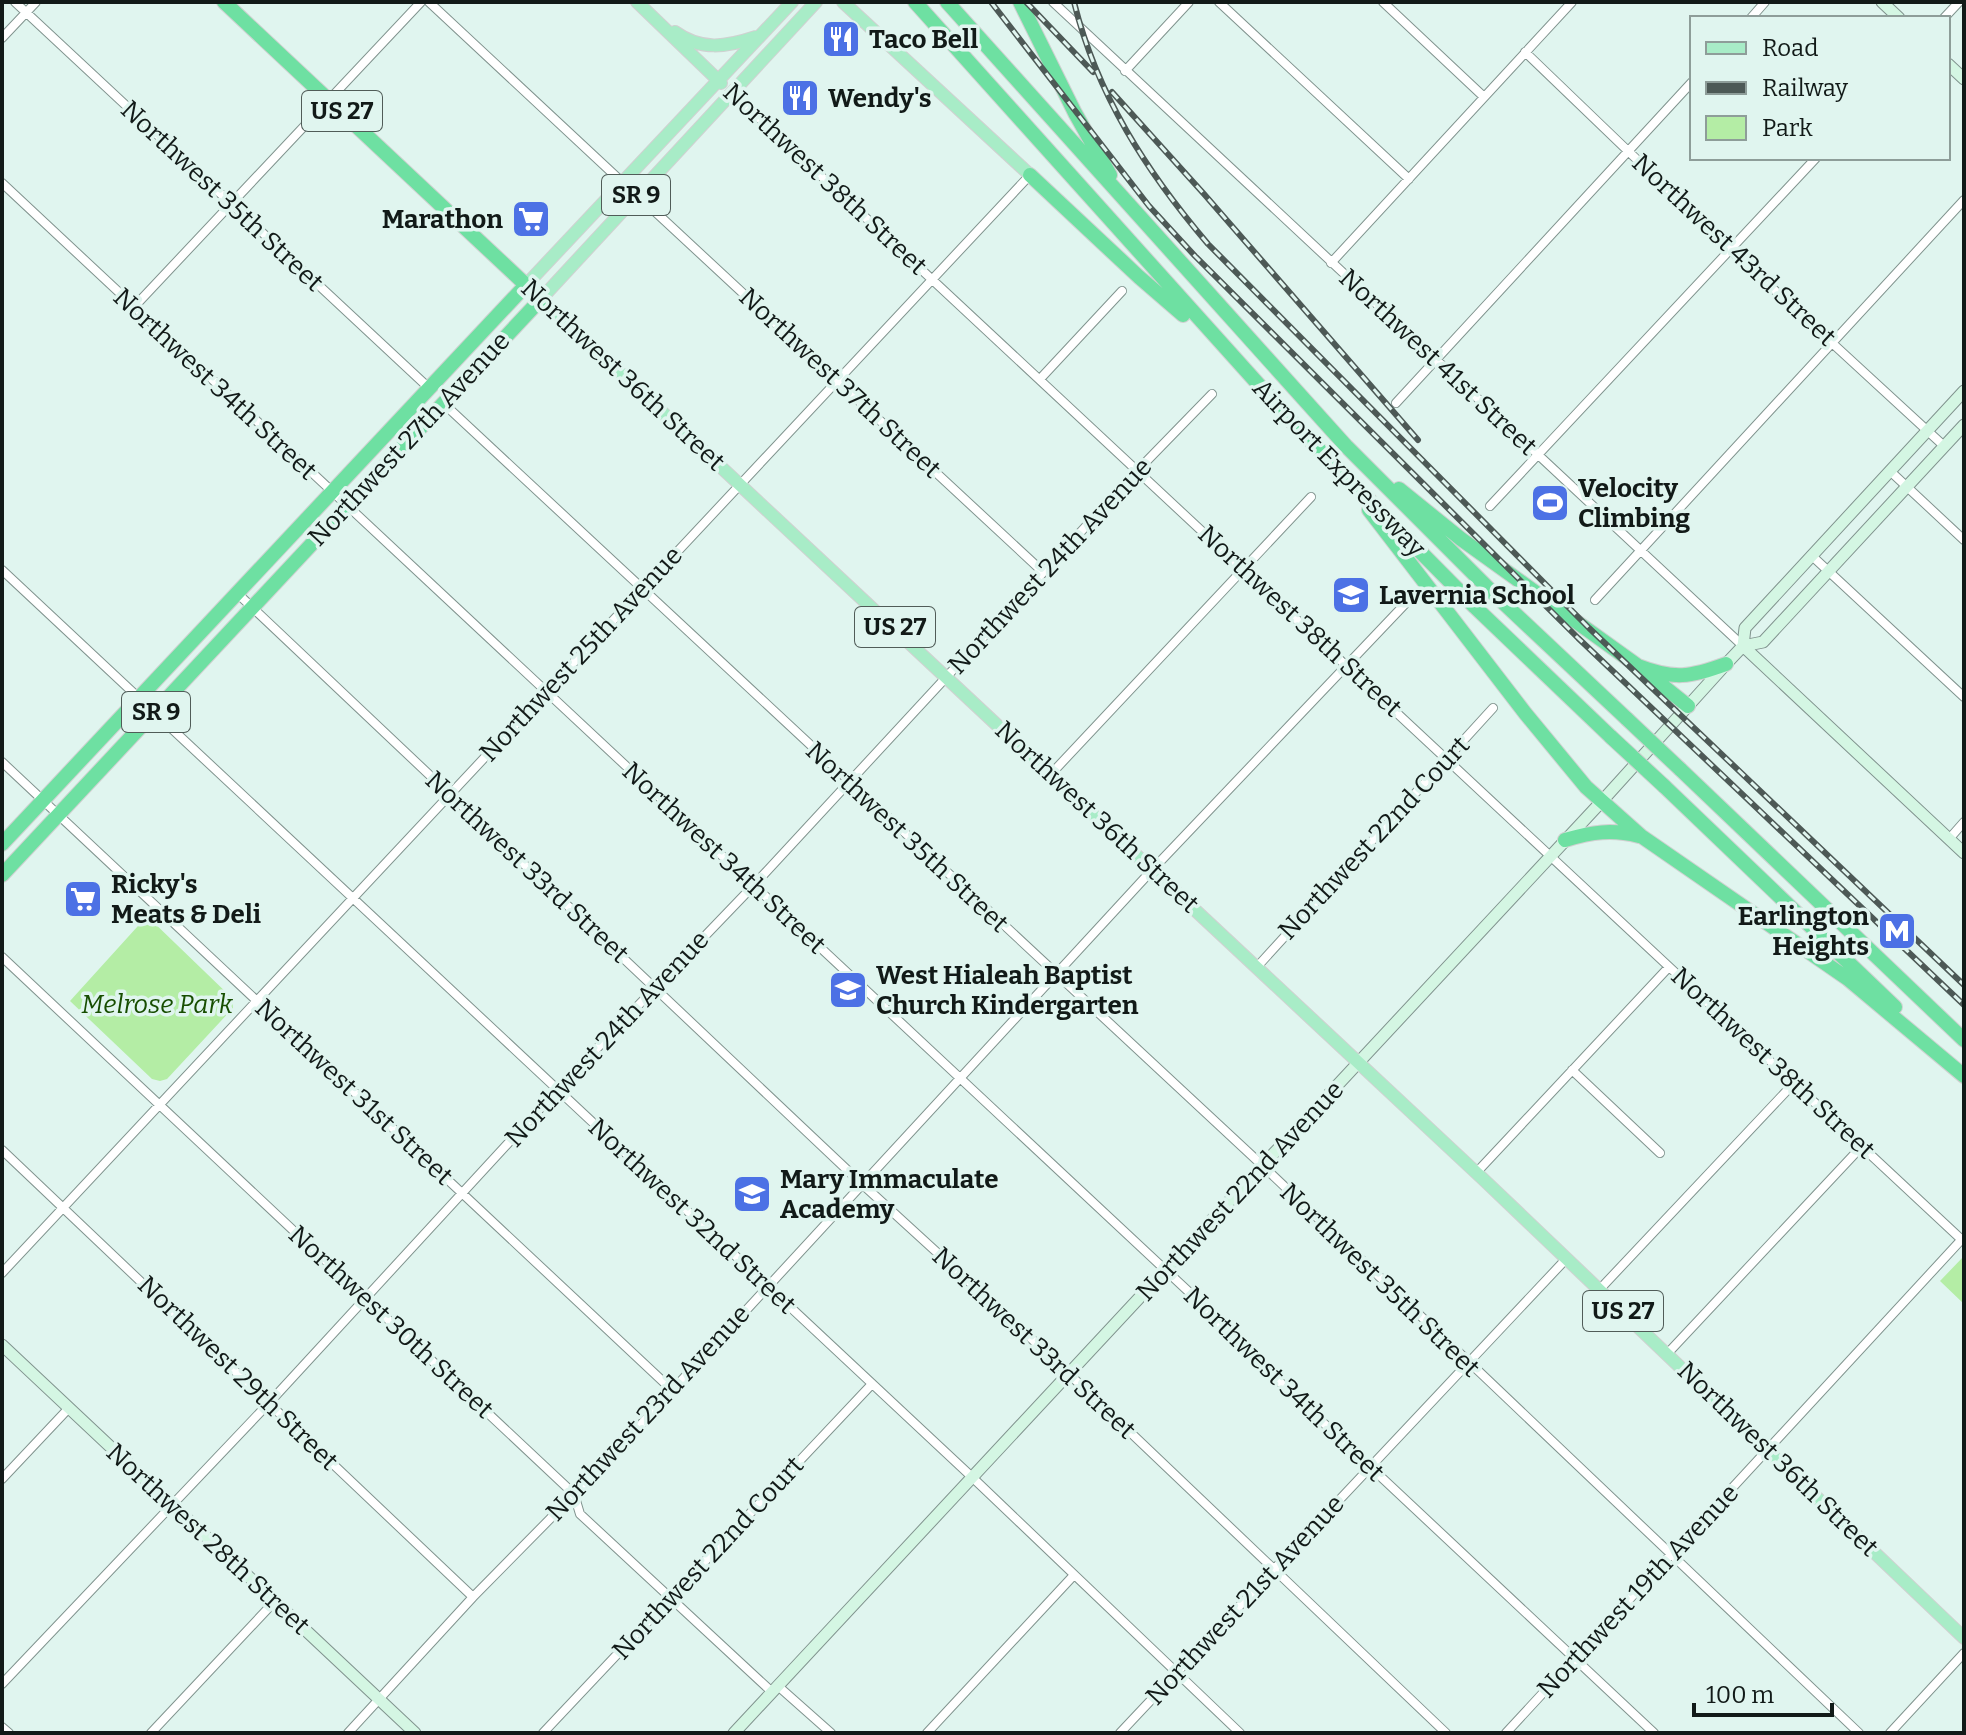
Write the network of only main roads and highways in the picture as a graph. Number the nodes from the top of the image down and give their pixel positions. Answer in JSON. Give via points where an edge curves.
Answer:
{"nodes":[{"id":1,"x":224,"y":2,"type":"edge"},
{"id":2,"x":637,"y":2,"type":"edge"},
{"id":3,"x":792,"y":2,"type":"edge"},
{"id":4,"x":816,"y":2,"type":"edge"},
{"id":5,"x":843,"y":2,"type":"edge"},
{"id":6,"x":915,"y":2,"type":"edge"},
{"id":7,"x":947,"y":2,"type":"edge"},
{"id":8,"x":1020,"y":2,"type":"edge"},
{"id":9,"x":1882,"y":2,"type":"edge"},
{"id":10,"x":650,"y":14,"type":"junction"},
{"id":11,"x":1897,"y":16,"type":"edge"},
{"id":12,"x":759,"y":36,"type":"junction"},
{"id":13,"x":717,"y":80,"type":"junction"},
{"id":14,"x":732,"y":93,"type":"junction"},
{"id":15,"x":647,"y":155,"type":"junction"},
{"id":16,"x":1030,"y":175,"type":"joint"},
{"id":17,"x":638,"y":192,"type":"junction"},
{"id":18,"x":1126,"y":203,"type":"junction"},
{"id":19,"x":526,"y":285,"type":"junction"},
{"id":20,"x":541,"y":299,"type":"junction"},
{"id":21,"x":1225,"y":350,"type":"junction"},
{"id":22,"x":430,"y":389,"type":"junction"},
{"id":23,"x":1964,"y":391,"type":"edge"},
{"id":24,"x":432,"y":415,"type":"junction"},
{"id":25,"x":1964,"y":425,"type":"edge"},
{"id":26,"x":1346,"y":446,"type":"junction"},
{"id":27,"x":1353,"y":486,"type":"junction"},
{"id":28,"x":1743,"y":646,"type":"junction"},
{"id":29,"x":1726,"y":664,"type":"junction"},
{"id":30,"x":1638,"y":666,"type":"junction"},
{"id":31,"x":1688,"y":706,"type":"junction"},
{"id":32,"x":1603,"y":800,"type":"junction"},
{"id":33,"x":1641,"y":836,"type":"junction"},
{"id":34,"x":1565,"y":840,"type":"junction"},
{"id":35,"x":2,"y":844,"type":"edge"},
{"id":36,"x":1964,"y":853,"type":"edge"},
{"id":37,"x":2,"y":875,"type":"edge"},
{"id":38,"x":1964,"y":1040,"type":"edge"},
{"id":39,"x":1359,"y":1064,"type":"junction"},
{"id":40,"x":1964,"y":1075,"type":"edge"},
{"id":41,"x":2,"y":1345,"type":"edge"},
{"id":42,"x":1964,"y":1638,"type":"edge"},
{"id":43,"x":415,"y":1733,"type":"edge"},
{"id":44,"x":734,"y":1733,"type":"edge"}],
"edges":[{"from":1,"to":19,"type":"highway","name":"Northwest 36th Street","number":"US 27"},
{"from":2,"to":10,"type":"main road","name":"Northwest 38th Street"},
{"from":3,"to":12,"type":"main road","name":"Northwest 27th Avenue","number":"SR 9"},
{"from":4,"to":14,"type":"main road","name":"Northwest 27th Avenue","number":"SR 9"},
{"from":5,"to":16,"type":"main road"},
{"from":6,"to":21,"type":"highway","name":"Airport Expressway"},
{"from":7,"to":18,"type":"highway","name":"Airport Expressway"},
{"from":8,"to":18,"type":"highway"},
{"from":9,"to":11,"type":"main road"},
{"from":10,"to":12,"type":"main road","via":[[702,45],[722,46]]},
{"from":10,"to":13,"type":"main road","name":"Northwest 38th Street"},
{"from":12,"to":13,"type":"main road","name":"Northwest 27th Avenue","number":"SR 9"},
{"from":13,"to":14,"type":"main road","name":"Northwest 38th Street"},
{"from":13,"to":15,"type":"main road","name":"Northwest 27th Avenue","number":"SR 9"},
{"from":14,"to":17,"type":"main road","name":"Northwest 27th Avenue","number":"SR 9"},
{"from":15,"to":17,"type":"main road"},
{"from":15,"to":19,"type":"main road","name":"Northwest 27th Avenue","number":"SR 9"},
{"from":16,"to":21,"type":"highway"},
{"from":17,"to":20,"type":"main road","name":"Northwest 27th Avenue","number":"SR 9"},
{"from":18,"to":26,"type":"highway","name":"Airport Expressway"},
{"from":19,"to":20,"type":"highway","name":"Northwest 36th Street","number":"US 27"},
{"from":19,"to":22,"type":"highway","name":"Northwest 27th Avenue","number":"SR 9"},
{"from":20,"to":24,"type":"highway","name":"Northwest 27th Avenue","number":"SR 9"},
{"from":20,"to":39,"type":"main road","name":"Northwest 36th Street","number":"US 27"},
{"from":21,"to":27,"type":"highway","name":"Airport Expressway"},
{"from":22,"to":24,"type":"highway"},
{"from":22,"to":35,"type":"highway","name":"Northwest 27th Avenue","number":"SR 9"},
{"from":23,"to":28,"type":"main road","name":"Northwest 22nd Avenue","via":[[1745,628]]},
{"from":24,"to":37,"type":"highway","name":"Northwest 27th Avenue","number":"SR 9"},
{"from":25,"to":28,"type":"main road","name":"Northwest 22nd Avenue","via":[[1763,642]]},
{"from":26,"to":30,"type":"highway","via":[[1461,539]]},
{"from":26,"to":38,"type":"highway","name":"Airport Expressway","bridge":true,"via":[[1494,594]]},
{"from":27,"to":32,"type":"highway","via":[[1525,713]]},
{"from":27,"to":40,"type":"highway","name":"Airport Expressway","bridge":true},
{"from":28,"to":29,"type":"main road","name":"Northwest 22nd Avenue"},
{"from":28,"to":36,"type":"main road","name":"Northwest 41st Street"},
{"from":29,"to":30,"type":"highway","via":[[1679,677]]},
{"from":29,"to":31,"type":"main road","name":"Northwest 22nd Avenue"},
{"from":30,"to":31,"type":"highway"},
{"from":31,"to":32,"type":"main road","name":"Northwest 22nd Avenue"},
{"from":32,"to":33,"type":"highway"},
{"from":32,"to":34,"type":"main road","name":"Northwest 22nd Avenue"},
{"from":33,"to":34,"type":"highway","via":[[1608,831]]},
{"from":33,"to":40,"type":"highway","via":[[1828,965]]},
{"from":34,"to":39,"type":"main road","name":"Northwest 22nd Avenue"},
{"from":39,"to":42,"type":"main road","name":"Northwest 36th Street","number":"US 27"},
{"from":39,"to":44,"type":"main road","name":"Northwest 22nd Avenue"},
{"from":41,"to":43,"type":"main road","name":"Northwest 28th Street"}]}
